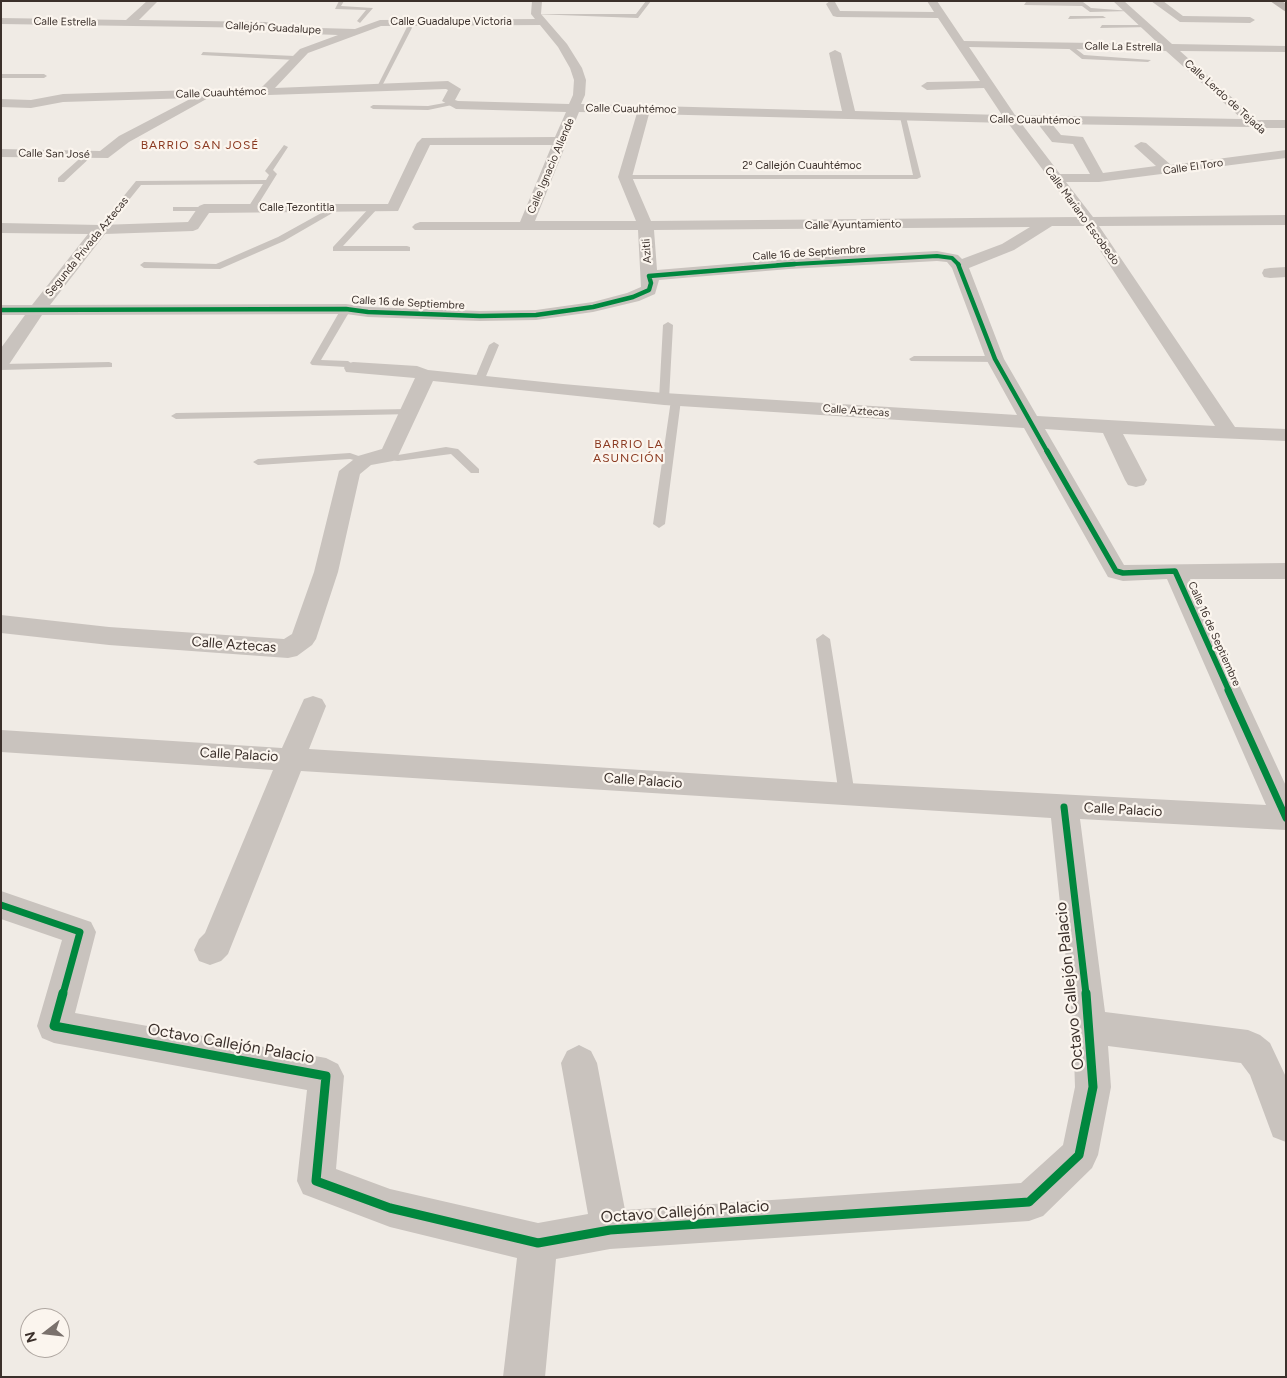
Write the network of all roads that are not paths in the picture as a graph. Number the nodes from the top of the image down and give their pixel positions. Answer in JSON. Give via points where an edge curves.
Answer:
{"nodes":[{"id":1,"x":154,"y":1,"type":"edge"},
{"id":2,"x":342,"y":1,"type":"edge"},
{"id":3,"x":648,"y":1,"type":"edge"},
{"id":4,"x":932,"y":1,"type":"edge"},
{"id":5,"x":1118,"y":1,"type":"edge"},
{"id":6,"x":1156,"y":1,"type":"edge"},
{"id":7,"x":1275,"y":1,"type":"edge"},
{"id":8,"x":857,"y":2,"type":"edge"},
{"id":9,"x":831,"y":4,"type":"dead end"},
{"id":10,"x":1026,"y":4,"type":"dead end"},
{"id":11,"x":1231,"y":6,"type":"dead end"},
{"id":12,"x":392,"y":8,"type":"dead end"},
{"id":13,"x":1286,"y":9,"type":"edge"},
{"id":14,"x":538,"y":12,"type":"edge"},
{"id":15,"x":865,"y":14,"type":"junction"},
{"id":16,"x":941,"y":15,"type":"junction"},
{"id":17,"x":1132,"y":15,"type":"junction"},
{"id":18,"x":1070,"y":18,"type":"dead end"},
{"id":19,"x":1108,"y":18,"type":"dead end"},
{"id":20,"x":1117,"y":18,"type":"dead end"},
{"id":21,"x":1,"y":21,"type":"edge"},
{"id":22,"x":412,"y":22,"type":"junction"},
{"id":23,"x":129,"y":23,"type":"junction"},
{"id":24,"x":380,"y":23,"type":"junction"},
{"id":25,"x":358,"y":26,"type":"junction"},
{"id":26,"x":1102,"y":27,"type":"dead end"},
{"id":27,"x":1147,"y":28,"type":"junction"},
{"id":28,"x":1272,"y":37,"type":"dead end"},
{"id":29,"x":960,"y":44,"type":"junction"},
{"id":30,"x":1069,"y":46,"type":"junction"},
{"id":31,"x":1170,"y":48,"type":"junction"},
{"id":32,"x":1286,"y":48,"type":"edge"},
{"id":33,"x":835,"y":53,"type":"dead end"},
{"id":34,"x":203,"y":54,"type":"dead end"},
{"id":35,"x":295,"y":58,"type":"junction"},
{"id":36,"x":1148,"y":60,"type":"dead end"},
{"id":37,"x":1,"y":76,"type":"edge"},
{"id":38,"x":44,"y":76,"type":"dead end"},
{"id":39,"x":988,"y":84,"type":"junction"},
{"id":40,"x":379,"y":86,"type":"junction"},
{"id":41,"x":927,"y":86,"type":"dead end"},
{"id":42,"x":264,"y":92,"type":"junction"},
{"id":43,"x":210,"y":93,"type":"junction"},
{"id":44,"x":1,"y":103,"type":"edge"},
{"id":45,"x":450,"y":104,"type":"junction"},
{"id":46,"x":373,"y":107,"type":"dead end"},
{"id":47,"x":575,"y":108,"type":"junction"},
{"id":48,"x":644,"y":110,"type":"junction"},
{"id":49,"x":849,"y":115,"type":"junction"},
{"id":50,"x":903,"y":117,"type":"junction"},
{"id":51,"x":1012,"y":120,"type":"junction"},
{"id":52,"x":1042,"y":120,"type":"junction"},
{"id":53,"x":1255,"y":124,"type":"junction"},
{"id":54,"x":1285,"y":125,"type":"edge"},
{"id":55,"x":560,"y":141,"type":"junction"},
{"id":56,"x":1141,"y":146,"type":"dead end"},
{"id":57,"x":284,"y":147,"type":"dead end"},
{"id":58,"x":1,"y":153,"type":"edge"},
{"id":59,"x":90,"y":154,"type":"junction"},
{"id":60,"x":1286,"y":154,"type":"edge"},
{"id":61,"x":1169,"y":170,"type":"junction"},
{"id":62,"x":625,"y":177,"type":"junction"},
{"id":63,"x":1054,"y":178,"type":"junction"},
{"id":64,"x":1099,"y":178,"type":"junction"},
{"id":65,"x":61,"y":180,"type":"dead end"},
{"id":66,"x":268,"y":182,"type":"junction"},
{"id":67,"x":251,"y":208,"type":"junction"},
{"id":68,"x":337,"y":208,"type":"junction"},
{"id":69,"x":374,"y":208,"type":"junction"},
{"id":70,"x":176,"y":209,"type":"dead end"},
{"id":71,"x":204,"y":209,"type":"junction"},
{"id":72,"x":1286,"y":220,"type":"edge"},
{"id":73,"x":1048,"y":222,"type":"junction"},
{"id":74,"x":1089,"y":222,"type":"junction"},
{"id":75,"x":526,"y":226,"type":"junction"},
{"id":76,"x":420,"y":227,"type":"dead end"},
{"id":77,"x":646,"y":227,"type":"junction"},
{"id":78,"x":1,"y":228,"type":"edge"},
{"id":79,"x":100,"y":230,"type":"junction"},
{"id":80,"x":407,"y":249,"type":"dead end"},
{"id":81,"x":144,"y":264,"type":"dead end"},
{"id":82,"x":960,"y":266,"type":"junction"},
{"id":83,"x":649,"y":276,"type":"junction"},
{"id":84,"x":346,"y":309,"type":"junction"},
{"id":85,"x":1,"y":310,"type":"edge"},
{"id":86,"x":37,"y":310,"type":"junction"},
{"id":87,"x":668,"y":325,"type":"dead end"},
{"id":88,"x":494,"y":346,"type":"dead end"},
{"id":89,"x":914,"y":359,"type":"dead end"},
{"id":90,"x":995,"y":359,"type":"junction"},
{"id":91,"x":1,"y":362,"type":"edge"},
{"id":92,"x":109,"y":365,"type":"dead end"},
{"id":93,"x":1,"y":367,"type":"edge"},
{"id":94,"x":353,"y":368,"type":"joint"},
{"id":95,"x":426,"y":375,"type":"junction"},
{"id":96,"x":479,"y":380,"type":"junction"},
{"id":97,"x":670,"y":399,"type":"junction"},
{"id":98,"x":409,"y":412,"type":"junction"},
{"id":99,"x":176,"y":416,"type":"dead end"},
{"id":100,"x":1031,"y":422,"type":"junction"},
{"id":101,"x":1110,"y":427,"type":"junction"},
{"id":102,"x":1229,"y":432,"type":"junction"},
{"id":103,"x":1286,"y":435,"type":"edge"},
{"id":104,"x":375,"y":459,"type":"junction"},
{"id":105,"x":258,"y":462,"type":"dead end"},
{"id":106,"x":475,"y":471,"type":"dead end"},
{"id":107,"x":1136,"y":480,"type":"dead end"},
{"id":108,"x":659,"y":524,"type":"dead end"},
{"id":109,"x":1175,"y":571,"type":"junction"},
{"id":110,"x":1286,"y":571,"type":"edge"},
{"id":111,"x":1,"y":624,"type":"edge"},
{"id":112,"x":824,"y":639,"type":"dead end"},
{"id":113,"x":313,"y":706,"type":"dead end"},
{"id":114,"x":1,"y":741,"type":"edge"},
{"id":115,"x":291,"y":758,"type":"junction"},
{"id":116,"x":847,"y":795,"type":"junction"},
{"id":117,"x":1064,"y":807,"type":"junction"},
{"id":118,"x":1286,"y":818,"type":"edge"},
{"id":119,"x":1,"y":905,"type":"edge"},
{"id":120,"x":210,"y":950,"type":"dead end"},
{"id":121,"x":1090,"y":1027,"type":"junction"},
{"id":122,"x":580,"y":1062,"type":"dead end"},
{"id":123,"x":1286,"y":1124,"type":"edge"},
{"id":124,"x":610,"y":1230,"type":"junction"},
{"id":125,"x":538,"y":1243,"type":"junction"},
{"id":126,"x":524,"y":1377,"type":"edge"}],
"edges":[{"from":1,"to":23,"type":"street"},
{"from":2,"to":25,"type":"lane","via":[[337,8],[370,8]]},
{"from":3,"to":14,"type":"lane","via":[[638,16]]},
{"from":4,"to":16,"type":"street","name":"Calle Mariano Escobedo"},
{"from":5,"to":17,"type":"street","name":"Calle Lerdo de Tejada"},
{"from":6,"to":11,"type":"street","via":[[1180,19],[1254,23]]},
{"from":7,"to":13,"type":"street"},
{"from":8,"to":15,"type":"street"},
{"from":9,"to":15,"type":"street","via":[[837,14]]},
{"from":10,"to":17,"type":"lane","via":[[1083,4],[1090,10]]},
{"from":12,"to":24,"type":"street"},
{"from":14,"to":22,"type":"street","name":"Calle Guadalupe Victoria"},
{"from":14,"to":47,"type":"street","name":"Calle Ignacio Allende","via":[[576,68],[580,80]]},
{"from":15,"to":16,"type":"street"},
{"from":16,"to":29,"type":"street","name":"Calle Mariano Escobedo"},
{"from":17,"to":20,"type":"lane"},
{"from":17,"to":27,"type":"street","name":"Calle Lerdo de Tejada"},
{"from":18,"to":19,"type":"lane"},
{"from":21,"to":23,"type":"street","name":"Calle Estrella"},
{"from":22,"to":24,"type":"street","name":"Calle Guadalupe Victoria"},
{"from":22,"to":40,"type":"lane"},
{"from":23,"to":25,"type":"street","name":"Callejón Guadalupe","via":[[266,25],[283,30]]},
{"from":24,"to":25,"type":"street","name":"Calle Guadalupe Victoria"},
{"from":25,"to":35,"type":"street","name":"Calle Guadalupe Victoria"},
{"from":26,"to":27,"type":"lane"},
{"from":27,"to":31,"type":"street","name":"Calle Lerdo de Tejada"},
{"from":28,"to":32,"type":"street"},
{"from":29,"to":30,"type":"street","name":"Calle La Estrella"},
{"from":29,"to":39,"type":"street","name":"Calle Mariano Escobedo"},
{"from":30,"to":31,"type":"street","name":"Calle La Estrella"},
{"from":30,"to":36,"type":"lane","via":[[1082,57]]},
{"from":31,"to":32,"type":"street","name":"Calle La Estrella"},
{"from":31,"to":53,"type":"street","name":"Calle Lerdo de Tejada"},
{"from":33,"to":49,"type":"street"},
{"from":34,"to":35,"type":"lane"},
{"from":35,"to":42,"type":"street","name":"Calle Guadalupe Victoria"},
{"from":37,"to":38,"type":"lane"},
{"from":39,"to":41,"type":"street"},
{"from":39,"to":51,"type":"street","name":"Calle Mariano Escobedo"},
{"from":40,"to":42,"type":"street","name":"Calle Cuauhtémoc"},
{"from":40,"to":45,"type":"street","name":"Calle Cuauhtémoc","via":[[453,86]]},
{"from":42,"to":43,"type":"street","name":"Calle Cuauhtémoc"},
{"from":43,"to":44,"type":"street","name":"Calle Cuauhtémoc"},
{"from":43,"to":59,"type":"street","name":"Calle San José","via":[[103,155]]},
{"from":45,"to":46,"type":"lane","via":[[428,108]]},
{"from":45,"to":47,"type":"street","name":"Calle Cuauhtémoc"},
{"from":47,"to":48,"type":"street","name":"Calle Cuauhtémoc"},
{"from":47,"to":55,"type":"street","name":"Calle Ignacio Allende"},
{"from":48,"to":49,"type":"street","name":"Calle Cuauhtémoc"},
{"from":48,"to":62,"type":"street"},
{"from":49,"to":50,"type":"street","name":"Calle Cuauhtémoc"},
{"from":50,"to":51,"type":"street","name":"Calle Cuauhtémoc"},
{"from":50,"to":62,"type":"lane","name":"2º Callejón Cuauhtémoc","via":[[916,177]]},
{"from":51,"to":52,"type":"street","name":"Calle Cuauhtémoc"},
{"from":51,"to":63,"type":"street","name":"Calle Mariano Escobedo"},
{"from":52,"to":53,"type":"street","name":"Calle Cuauhtémoc"},
{"from":52,"to":64,"type":"street","via":[[1057,139],[1078,140]]},
{"from":53,"to":54,"type":"street","name":"Calle Cuauhtémoc"},
{"from":53,"to":60,"type":"street","name":"Calle Lerdo de Tejada"},
{"from":55,"to":69,"type":"street","name":"Calle Tezontitla","via":[[428,141],[424,143],[393,208]]},
{"from":55,"to":75,"type":"street","name":"Calle Ignacio Allende"},
{"from":56,"to":61,"type":"street"},
{"from":57,"to":66,"type":"lane","via":[[269,171],[273,174]]},
{"from":58,"to":59,"type":"street","name":"Calle San José"},
{"from":59,"to":65,"type":"lane"},
{"from":60,"to":61,"type":"street","name":"Calle El Toro"},
{"from":61,"to":64,"type":"street","name":"Calle El Toro"},
{"from":62,"to":77,"type":"street","name":"Azitli"},
{"from":63,"to":64,"type":"street","name":"Calle El Toro"},
{"from":63,"to":74,"type":"street","name":"Calle Mariano Escobedo"},
{"from":66,"to":67,"type":"lane"},
{"from":66,"to":79,"type":"lane","name":"Segunda Privada Aztecas","via":[[139,183]]},
{"from":67,"to":68,"type":"street","name":"Calle Tezontitla"},
{"from":67,"to":71,"type":"street","name":"Calle Tezontitla"},
{"from":68,"to":69,"type":"street","name":"Calle Tezontitla"},
{"from":68,"to":81,"type":"lane","via":[[281,239],[218,267]]},
{"from":69,"to":80,"type":"lane","via":[[336,249]]},
{"from":70,"to":71,"type":"lane"},
{"from":71,"to":79,"type":"street","via":[[193,226]]},
{"from":72,"to":74,"type":"street","name":"Calle Ayuntamiento"},
{"from":73,"to":74,"type":"street","name":"Calle Ayuntamiento"},
{"from":73,"to":77,"type":"street","name":"Calle Ayuntamiento"},
{"from":73,"to":82,"type":"street","via":[[1008,247]]},
{"from":74,"to":102,"type":"street","name":"Calle Mariano Escobedo"},
{"from":75,"to":76,"type":"street","name":"Calle Ayuntamiento"},
{"from":75,"to":77,"type":"street","name":"Calle Ayuntamiento"},
{"from":77,"to":83,"type":"street","name":"Azitli"},
{"from":78,"to":79,"type":"street"},
{"from":79,"to":86,"type":"street","name":"Segunda Privada Aztecas"},
{"from":82,"to":83,"type":"street","name":"Calle 16 de Septiembre","via":[[952,258],[937,256]]},
{"from":82,"to":90,"type":"street","name":"Calle 16 de Septiembre"},
{"from":83,"to":84,"type":"street","name":"Calle 16 de Septiembre","via":[[649,290],[633,297],[555,312],[480,316]]},
{"from":84,"to":86,"type":"street","name":"Calle 16 de Septiembre"},
{"from":84,"to":94,"type":"lane","name":"Calle Aztecas","via":[[315,363],[348,364]]},
{"from":85,"to":86,"type":"street","name":"Calle 16 de Septiembre"},
{"from":86,"to":91,"type":"street","name":"Segunda Privada Aztecas"},
{"from":87,"to":97,"type":"lane"},
{"from":88,"to":96,"type":"lane"},
{"from":89,"to":90,"type":"lane"},
{"from":90,"to":100,"type":"street","name":"Calle 16 de Septiembre"},
{"from":92,"to":93,"type":"lane"},
{"from":94,"to":95,"type":"street","name":"Calle Aztecas"},
{"from":95,"to":96,"type":"street","name":"Calle Aztecas"},
{"from":95,"to":98,"type":"street","name":"Calle Aztecas"},
{"from":96,"to":97,"type":"street","name":"Calle Aztecas"},
{"from":97,"to":100,"type":"street","name":"Calle Aztecas"},
{"from":97,"to":108,"type":"lane"},
{"from":98,"to":99,"type":"lane"},
{"from":98,"to":104,"type":"street","name":"Calle Aztecas","via":[[391,452]]},
{"from":100,"to":101,"type":"street","name":"Calle Aztecas"},
{"from":100,"to":109,"type":"street","name":"Calle 16 de Septiembre","via":[[1116,570],[1123,573]]},
{"from":101,"to":102,"type":"street","name":"Calle Aztecas"},
{"from":101,"to":107,"type":"street"},
{"from":102,"to":103,"type":"street","name":"Calle Aztecas"},
{"from":104,"to":105,"type":"lane","via":[[350,456]]},
{"from":104,"to":106,"type":"lane","via":[[446,450],[454,451]]},
{"from":104,"to":111,"type":"street","name":"Calle Aztecas","via":[[350,471],[326,572],[303,639],[288,649],[109,636]]},
{"from":109,"to":110,"type":"street"},
{"from":109,"to":118,"type":"street","name":"Calle 16 de Septiembre"},
{"from":112,"to":116,"type":"lane"},
{"from":113,"to":115,"type":"street"},
{"from":114,"to":115,"type":"street","name":"Calle Palacio"},
{"from":115,"to":116,"type":"street","name":"Calle Palacio"},
{"from":115,"to":120,"type":"street","via":[[216,943]]},
{"from":116,"to":117,"type":"street","name":"Calle Palacio"},
{"from":117,"to":118,"type":"street","name":"Calle Palacio"},
{"from":117,"to":121,"type":"street","name":"Octavo Callejón Palacio"},
{"from":119,"to":125,"type":"street","name":"Octavo Callejón Palacio","via":[[80,932],[54,1026],[326,1076],[316,1181],[390,1208]]},
{"from":121,"to":123,"type":"street","via":[[1248,1046],[1264,1066]]},
{"from":121,"to":124,"type":"street","name":"Octavo Callejón Palacio","via":[[1093,1087],[1079,1155],[1029,1202]]},
{"from":122,"to":124,"type":"street"},
{"from":124,"to":125,"type":"street","name":"Octavo Callejón Palacio"},
{"from":125,"to":126,"type":"street"}]}
